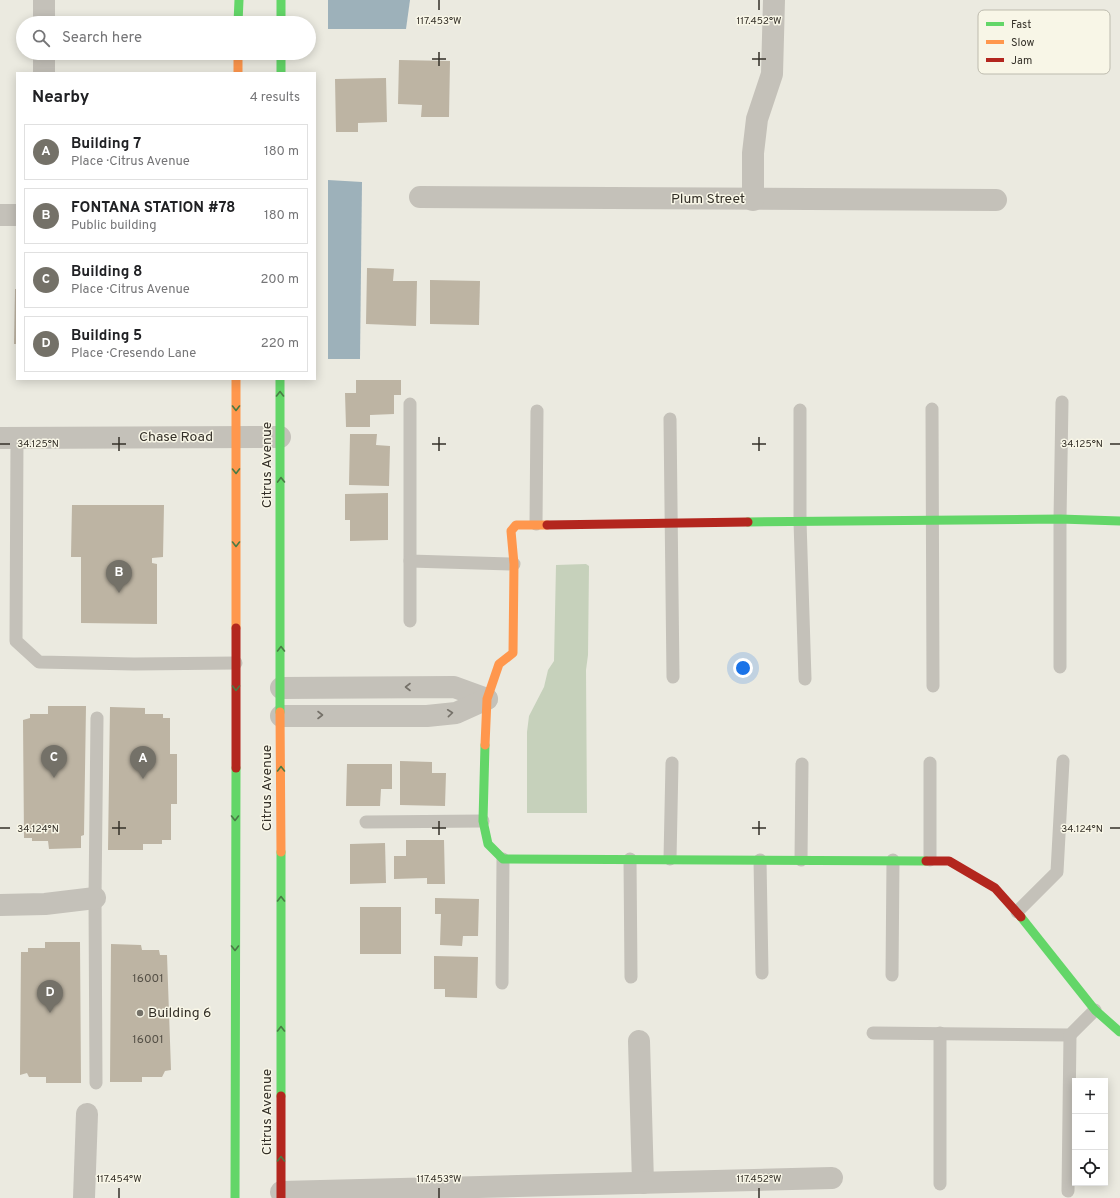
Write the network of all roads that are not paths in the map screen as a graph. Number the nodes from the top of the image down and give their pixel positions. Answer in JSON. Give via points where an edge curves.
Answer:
{"nodes":[{"id":1,"x":44,"y":0,"type":"edge"},
{"id":2,"x":239,"y":0,"type":"edge"},
{"id":3,"x":281,"y":0,"type":"edge"},
{"id":4,"x":774,"y":0,"type":"edge"},
{"id":5,"x":44,"y":16,"type":"edge"},
{"id":6,"x":238,"y":16,"type":"edge"},
{"id":7,"x":281,"y":16,"type":"edge"},
{"id":8,"x":44,"y":60,"type":"edge"},
{"id":9,"x":238,"y":60,"type":"edge"},
{"id":10,"x":281,"y":60,"type":"edge"},
{"id":11,"x":44,"y":72,"type":"edge"},
{"id":12,"x":238,"y":72,"type":"edge"},
{"id":13,"x":281,"y":72,"type":"edge"},
{"id":14,"x":420,"y":197,"type":"dead end"},
{"id":15,"x":753,"y":200,"type":"junction"},
{"id":16,"x":996,"y":200,"type":"dead end"},
{"id":17,"x":0,"y":215,"type":"edge"},
{"id":18,"x":16,"y":215,"type":"edge"},
{"id":19,"x":236,"y":380,"type":"edge"},
{"id":20,"x":280,"y":380,"type":"edge"},
{"id":21,"x":1062,"y":402,"type":"dead end"},
{"id":22,"x":410,"y":404,"type":"dead end"},
{"id":23,"x":932,"y":409,"type":"dead end"},
{"id":24,"x":800,"y":410,"type":"dead end"},
{"id":25,"x":537,"y":411,"type":"dead end"},
{"id":26,"x":670,"y":419,"type":"dead end"},
{"id":27,"x":235,"y":437,"type":"junction"},
{"id":28,"x":280,"y":437,"type":"junction"},
{"id":29,"x":9,"y":438,"type":"edge"},
{"id":30,"x":1060,"y":519,"type":"junction"},
{"id":31,"x":931,"y":520,"type":"junction"},
{"id":32,"x":800,"y":521,"type":"junction"},
{"id":33,"x":1120,"y":521,"type":"edge"},
{"id":34,"x":536,"y":524,"type":"junction"},
{"id":35,"x":671,"y":524,"type":"junction"},
{"id":36,"x":410,"y":561,"type":"junction"},
{"id":37,"x":514,"y":564,"type":"junction"},
{"id":38,"x":410,"y":621,"type":"dead end"},
{"id":39,"x":236,"y":663,"type":"junction"},
{"id":40,"x":1060,"y":667,"type":"dead end"},
{"id":41,"x":673,"y":677,"type":"dead end"},
{"id":42,"x":806,"y":679,"type":"dead end"},
{"id":43,"x":933,"y":686,"type":"dead end"},
{"id":44,"x":281,"y":688,"type":"junction"},
{"id":45,"x":487,"y":699,"type":"junction"},
{"id":46,"x":281,"y":716,"type":"junction"},
{"id":47,"x":97,"y":718,"type":"dead end"},
{"id":48,"x":1063,"y":761,"type":"dead end"},
{"id":49,"x":672,"y":763,"type":"dead end"},
{"id":50,"x":930,"y":763,"type":"dead end"},
{"id":51,"x":802,"y":764,"type":"dead end"},
{"id":52,"x":483,"y":821,"type":"junction"},
{"id":53,"x":366,"y":822,"type":"dead end"},
{"id":54,"x":503,"y":859,"type":"junction"},
{"id":55,"x":630,"y":859,"type":"junction"},
{"id":56,"x":670,"y":859,"type":"junction"},
{"id":57,"x":760,"y":860,"type":"junction"},
{"id":58,"x":801,"y":860,"type":"junction"},
{"id":59,"x":892,"y":860,"type":"junction"},
{"id":60,"x":930,"y":860,"type":"junction"},
{"id":61,"x":95,"y":898,"type":"junction"},
{"id":62,"x":0,"y":905,"type":"edge"},
{"id":63,"x":1017,"y":912,"type":"junction"},
{"id":64,"x":762,"y":973,"type":"dead end"},
{"id":65,"x":892,"y":974,"type":"dead end"},
{"id":66,"x":631,"y":977,"type":"dead end"},
{"id":67,"x":502,"y":983,"type":"dead end"},
{"id":68,"x":1095,"y":1010,"type":"junction"},
{"id":69,"x":1120,"y":1032,"type":"edge"},
{"id":70,"x":873,"y":1033,"type":"dead end"},
{"id":71,"x":940,"y":1033,"type":"junction"},
{"id":72,"x":1070,"y":1034,"type":"junction"},
{"id":73,"x":639,"y":1041,"type":"dead end"},
{"id":74,"x":96,"y":1083,"type":"dead end"},
{"id":75,"x":87,"y":1114,"type":"dead end"},
{"id":76,"x":832,"y":1178,"type":"dead end"},
{"id":77,"x":643,"y":1183,"type":"junction"},
{"id":78,"x":940,"y":1184,"type":"dead end"},
{"id":79,"x":1068,"y":1191,"type":"dead end"},
{"id":80,"x":281,"y":1195,"type":"edge"},
{"id":81,"x":84,"y":1198,"type":"edge"},
{"id":82,"x":235,"y":1198,"type":"edge"}],
"edges":[{"from":1,"to":5,"type":"street"},
{"from":2,"to":6,"type":"main road"},
{"from":3,"to":7,"type":"main road"},
{"from":4,"to":15,"type":"street","via":[[772,74],[758,119],[753,153]]},
{"from":8,"to":11,"type":"street"},
{"from":9,"to":12,"type":"main road"},
{"from":10,"to":13,"type":"main road"},
{"from":14,"to":15,"type":"street","name":"Plum Street"},
{"from":15,"to":16,"type":"street","name":"Plum Street"},
{"from":17,"to":18,"type":"street"},
{"from":19,"to":27,"type":"main road","one_way":true},
{"from":28,"to":20,"type":"main road","name":"Citrus Avenue","one_way":true},
{"from":21,"to":30,"type":"lane"},
{"from":22,"to":36,"type":"lane"},
{"from":23,"to":31,"type":"lane"},
{"from":24,"to":32,"type":"lane"},
{"from":25,"to":34,"type":"lane"},
{"from":26,"to":35,"type":"lane"},
{"from":27,"to":28,"type":"street","name":"Chase Road"},
{"from":27,"to":29,"type":"street","name":"Chase Road"},
{"from":27,"to":39,"type":"main road","one_way":true},
{"from":44,"to":28,"type":"main road","name":"Citrus Avenue","one_way":true},
{"from":29,"to":39,"type":"lane","via":[[16,641],[40,662]]},
{"from":30,"to":31,"type":"main road"},
{"from":30,"to":33,"type":"main road"},
{"from":30,"to":40,"type":"lane"},
{"from":31,"to":32,"type":"main road"},
{"from":31,"to":43,"type":"lane"},
{"from":32,"to":35,"type":"main road"},
{"from":32,"to":42,"type":"lane"},
{"from":34,"to":35,"type":"main road"},
{"from":34,"to":37,"type":"main road","via":[[516,525],[511,531]]},
{"from":35,"to":41,"type":"lane"},
{"from":36,"to":37,"type":"lane"},
{"from":36,"to":38,"type":"lane"},
{"from":37,"to":45,"type":"main road","via":[[513,653],[499,664]]},
{"from":39,"to":82,"type":"main road","one_way":true},
{"from":45,"to":44,"type":"street","one_way":true,"via":[[454,687]]},
{"from":44,"to":46,"type":"main road","name":"Citrus Avenue"},
{"from":46,"to":45,"type":"street","one_way":true,"via":[[427,716],[456,713]]},
{"from":45,"to":52,"type":"main road"},
{"from":80,"to":46,"type":"main road","name":"Citrus Avenue","one_way":true},
{"from":47,"to":61,"type":"lane"},
{"from":48,"to":63,"type":"lane","via":[[1057,872]]},
{"from":49,"to":56,"type":"lane"},
{"from":50,"to":60,"type":"lane"},
{"from":51,"to":58,"type":"lane"},
{"from":52,"to":53,"type":"lane"},
{"from":52,"to":54,"type":"main road","via":[[488,844]]},
{"from":54,"to":55,"type":"main road"},
{"from":54,"to":67,"type":"lane"},
{"from":55,"to":56,"type":"main road"},
{"from":55,"to":66,"type":"lane"},
{"from":56,"to":57,"type":"main road"},
{"from":57,"to":58,"type":"main road"},
{"from":57,"to":64,"type":"lane"},
{"from":58,"to":59,"type":"main road"},
{"from":59,"to":60,"type":"main road"},
{"from":59,"to":65,"type":"lane"},
{"from":60,"to":63,"type":"main road","via":[[950,861],[995,888]]},
{"from":61,"to":62,"type":"street","via":[[45,904]]},
{"from":61,"to":74,"type":"lane"},
{"from":63,"to":68,"type":"main road"},
{"from":68,"to":69,"type":"main road"},
{"from":68,"to":72,"type":"lane"},
{"from":70,"to":71,"type":"lane"},
{"from":71,"to":72,"type":"lane"},
{"from":71,"to":78,"type":"lane"},
{"from":72,"to":79,"type":"lane"},
{"from":73,"to":77,"type":"street"},
{"from":75,"to":81,"type":"street"},
{"from":76,"to":77,"type":"street"},
{"from":77,"to":80,"type":"street"}]}
